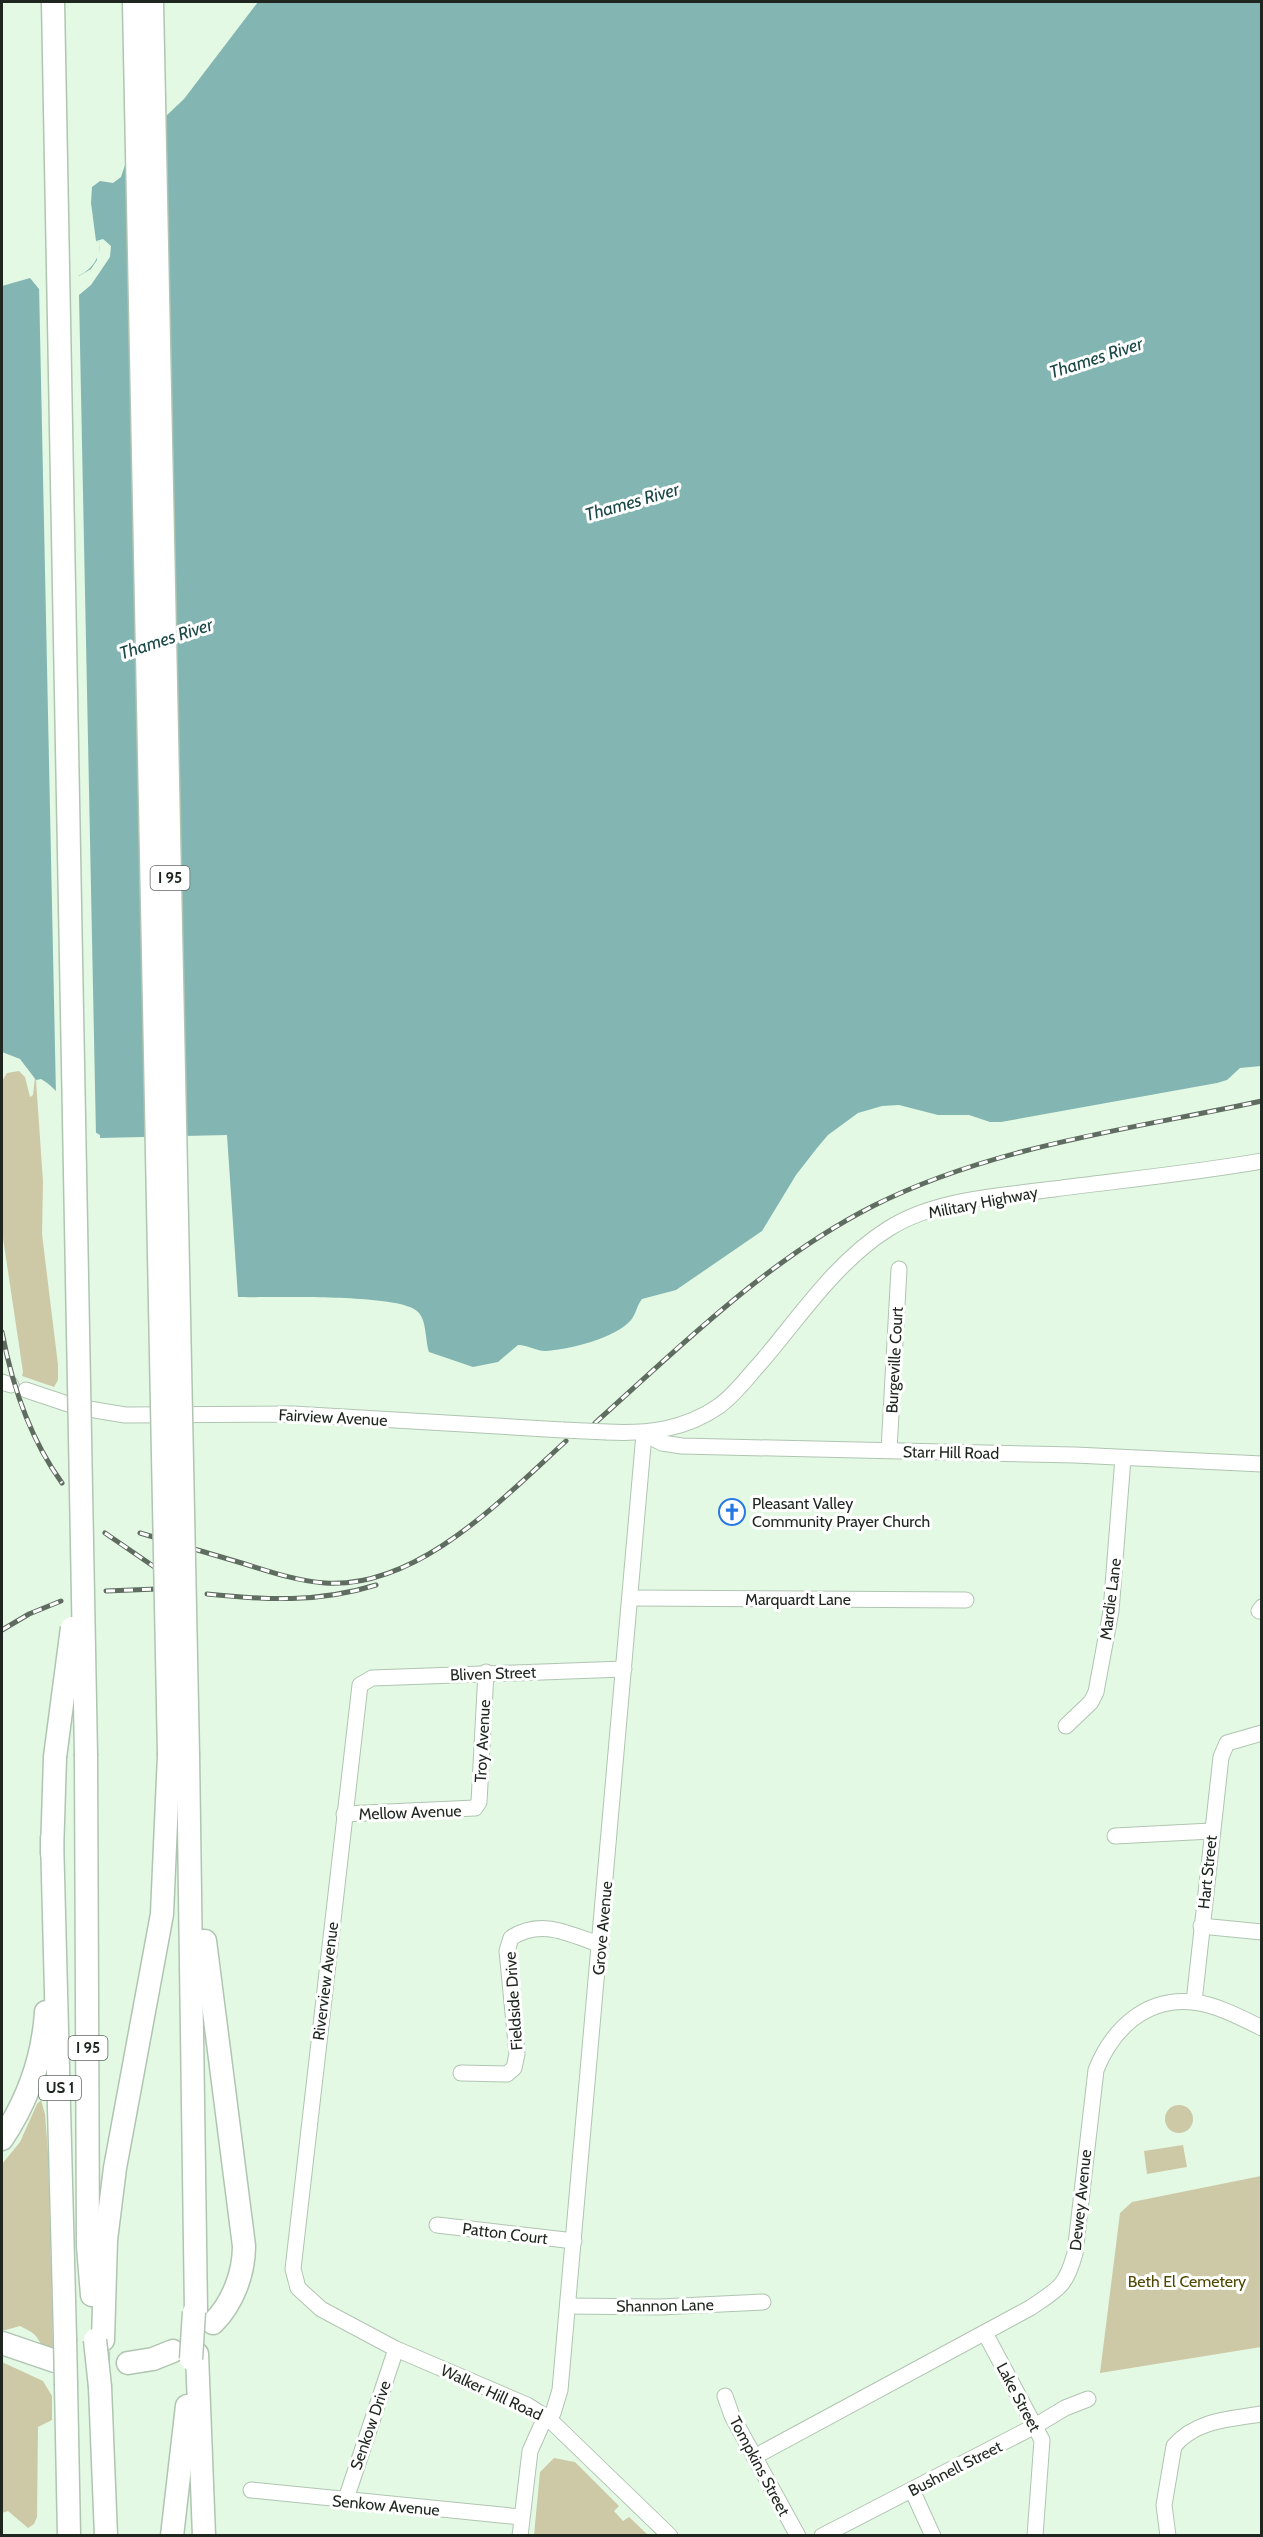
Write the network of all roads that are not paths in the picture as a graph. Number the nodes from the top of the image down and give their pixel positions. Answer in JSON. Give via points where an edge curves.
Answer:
{"nodes":[{"id":1,"x":53,"y":2,"type":"edge"},
{"id":2,"x":134,"y":2,"type":"edge"},
{"id":3,"x":152,"y":2,"type":"edge"},
{"id":4,"x":1262,"y":1161,"type":"edge"},
{"id":5,"x":898,"y":1269,"type":"dead end"},
{"id":6,"x":13,"y":1386,"type":"edge"},
{"id":7,"x":644,"y":1434,"type":"junction"},
{"id":8,"x":889,"y":1450,"type":"junction"},
{"id":9,"x":1123,"y":1458,"type":"junction"},
{"id":10,"x":1262,"y":1464,"type":"edge"},
{"id":11,"x":82,"y":1519,"type":"junction"},
{"id":12,"x":630,"y":1598,"type":"junction"},
{"id":13,"x":966,"y":1600,"type":"dead end"},
{"id":14,"x":624,"y":1669,"type":"junction"},
{"id":15,"x":486,"y":1672,"type":"junction"},
{"id":16,"x":362,"y":1682,"type":"joint"},
{"id":17,"x":1066,"y":1726,"type":"dead end"},
{"id":18,"x":1262,"y":1733,"type":"edge"},
{"id":19,"x":178,"y":1755,"type":"junction"},
{"id":20,"x":476,"y":1808,"type":"joint"},
{"id":21,"x":344,"y":1814,"type":"junction"},
{"id":22,"x":1211,"y":1831,"type":"junction"},
{"id":23,"x":1115,"y":1836,"type":"dead end"},
{"id":24,"x":52,"y":1838,"type":"junction"},
{"id":25,"x":188,"y":1866,"type":"junction"},
{"id":26,"x":1201,"y":1926,"type":"junction"},
{"id":27,"x":1262,"y":1932,"type":"edge"},
{"id":28,"x":601,"y":1945,"type":"junction"},
{"id":29,"x":1194,"y":2002,"type":"junction"},
{"id":30,"x":1262,"y":2028,"type":"edge"},
{"id":31,"x":461,"y":2073,"type":"dead end"},
{"id":32,"x":2,"y":2139,"type":"edge"},
{"id":33,"x":437,"y":2225,"type":"dead end"},
{"id":34,"x":574,"y":2241,"type":"junction"},
{"id":35,"x":294,"y":2280,"type":"joint"},
{"id":36,"x":763,"y":2302,"type":"dead end"},
{"id":37,"x":568,"y":2306,"type":"junction"},
{"id":38,"x":200,"y":2312,"type":"junction"},
{"id":39,"x":985,"y":2333,"type":"junction"},
{"id":40,"x":99,"y":2340,"type":"junction"},
{"id":41,"x":2,"y":2343,"type":"edge"},
{"id":42,"x":396,"y":2349,"type":"junction"},
{"id":43,"x":187,"y":2355,"type":"junction"},
{"id":44,"x":55,"y":2361,"type":"tunnel mouth"},
{"id":45,"x":128,"y":2363,"type":"tunnel mouth"},
{"id":46,"x":725,"y":2396,"type":"dead end"},
{"id":47,"x":1088,"y":2399,"type":"dead end"},
{"id":48,"x":1262,"y":2414,"type":"edge"},
{"id":49,"x":549,"y":2419,"type":"junction"},
{"id":50,"x":1035,"y":2426,"type":"junction"},
{"id":51,"x":103,"y":2450,"type":"junction"},
{"id":52,"x":754,"y":2457,"type":"junction"},
{"id":53,"x":251,"y":2490,"type":"dead end"},
{"id":54,"x":912,"y":2490,"type":"junction"},
{"id":55,"x":345,"y":2502,"type":"junction"},
{"id":56,"x":521,"y":2517,"type":"junction"},
{"id":57,"x":69,"y":2535,"type":"edge"},
{"id":58,"x":106,"y":2535,"type":"edge"},
{"id":59,"x":116,"y":2535,"type":"edge"},
{"id":60,"x":172,"y":2535,"type":"edge"},
{"id":61,"x":204,"y":2535,"type":"edge"},
{"id":62,"x":520,"y":2535,"type":"edge"},
{"id":63,"x":670,"y":2535,"type":"edge"},
{"id":64,"x":798,"y":2535,"type":"edge"},
{"id":65,"x":822,"y":2535,"type":"edge"},
{"id":66,"x":933,"y":2535,"type":"edge"},
{"id":67,"x":1035,"y":2535,"type":"edge"},
{"id":68,"x":1168,"y":2535,"type":"edge"}],
"edges":[{"from":1,"to":11,"type":"highway","number":"I 95","bridge":true},
{"from":2,"to":19,"type":"highway","bridge":true},
{"from":3,"to":19,"type":"highway","number":"I 95","bridge":true},
{"from":4,"to":7,"type":"street","name":"Military Highway","via":[[988,1197],[909,1217],[868,1242],[832,1277],[720,1405],[688,1422]]},
{"from":5,"to":8,"type":"street","name":"Burgeville Court"},
{"from":6,"to":7,"type":"street","name":"Fairview Avenue","bridge":true,"via":[[77,1407],[125,1415],[304,1415]]},
{"from":7,"to":8,"type":"street","name":"Starr Hill Road","via":[[662,1443],[682,1446]]},
{"from":7,"to":12,"type":"street","name":"Grove Avenue"},
{"from":8,"to":9,"type":"street","name":"Starr Hill Road"},
{"from":9,"to":10,"type":"street","name":"Starr Hill Road"},
{"from":9,"to":17,"type":"street","name":"Mardie Lane","via":[[1110,1611],[1096,1692]]},
{"from":11,"to":24,"type":"highway","number":"US 1","bridge":true,"via":[[55,1757]]},
{"from":11,"to":40,"type":"highway","number":"I 95","bridge":true,"via":[[88,2246]]},
{"from":12,"to":13,"type":"street","name":"Marquardt Lane"},
{"from":12,"to":14,"type":"street","name":"Grove Avenue"},
{"from":14,"to":15,"type":"street","name":"Bliven Street"},
{"from":14,"to":28,"type":"street","name":"Grove Avenue"},
{"from":15,"to":16,"type":"street","name":"Bliven Street","via":[[372,1678]]},
{"from":15,"to":20,"type":"street","name":"Troy Avenue"},
{"from":16,"to":21,"type":"street","name":"Riverview Avenue"},
{"from":18,"to":22,"type":"street","name":"Hart Street","via":[[1227,1743],[1221,1757]]},
{"from":19,"to":25,"type":"highway","number":"I 95"},
{"from":19,"to":40,"type":"highway","via":[[162,1914],[115,2168]]},
{"from":20,"to":21,"type":"street","name":"Mellow Avenue"},
{"from":21,"to":35,"type":"street","name":"Riverview Avenue"},
{"from":22,"to":23,"type":"street"},
{"from":22,"to":26,"type":"street","name":"Hart Street"},
{"from":24,"to":32,"type":"highway","via":[[43,2041],[30,2087]]},
{"from":24,"to":57,"type":"highway","number":"US 1","bridge":true},
{"from":25,"to":38,"type":"highway","number":"I 95"},
{"from":25,"to":38,"type":"highway","via":[[202,1912],[243,2235],[243,2259],[228,2304]]},
{"from":26,"to":27,"type":"street"},
{"from":26,"to":29,"type":"street","name":"Hart Street"},
{"from":28,"to":31,"type":"street","name":"Fieldside Drive","via":[[555,1928],[523,1930],[511,1938],[507,1951],[517,2054],[513,2068],[507,2074]]},
{"from":28,"to":34,"type":"street","name":"Grove Avenue"},
{"from":29,"to":30,"type":"street","name":"Dewey Avenue"},
{"from":29,"to":39,"type":"street","name":"Dewey Avenue","via":[[1152,2008],[1130,2018],[1105,2046],[1096,2070],[1070,2273],[1063,2285]]},
{"from":33,"to":34,"type":"street","name":"Patton Court"},
{"from":34,"to":37,"type":"street","name":"Grove Avenue"},
{"from":35,"to":42,"type":"street","name":"Walker Hill Road","via":[[302,2293],[321,2309]]},
{"from":36,"to":37,"type":"street","name":"Shannon Lane"},
{"from":37,"to":49,"type":"street","name":"Grove Avenue","via":[[559,2398]]},
{"from":38,"to":43,"type":"highway","bridge":true},
{"from":39,"to":50,"type":"street","name":"Lake Street"},
{"from":39,"to":52,"type":"street","name":"Dewey Avenue"},
{"from":40,"to":51,"type":"highway","number":"I 95","bridge":true},
{"from":41,"to":44,"type":"highway"},
{"from":42,"to":49,"type":"street","name":"Walker Hill Road","via":[[527,2405]]},
{"from":42,"to":55,"type":"street","name":"Senkow Drive"},
{"from":43,"to":45,"type":"highway"},
{"from":43,"to":60,"type":"highway","via":[[182,2462]]},
{"from":43,"to":61,"type":"highway"},
{"from":46,"to":52,"type":"street","name":"Tompkins Street"},
{"from":47,"to":50,"type":"street","name":"Bushnell Street"},
{"from":48,"to":68,"type":"street","via":[[1211,2423],[1182,2437],[1174,2446],[1164,2505]]},
{"from":49,"to":56,"type":"street","name":"Grove Avenue","via":[[543,2422],[530,2451]]},
{"from":49,"to":63,"type":"street","name":"Walker Hill Road"},
{"from":50,"to":54,"type":"street","name":"Bushnell Street"},
{"from":50,"to":67,"type":"street","name":"Lake Street","via":[[1042,2440]]},
{"from":51,"to":58,"type":"highway","number":"I 95"},
{"from":51,"to":59,"type":"highway","via":[[113,2486]]},
{"from":52,"to":64,"type":"street","name":"Tompkins Street"},
{"from":53,"to":55,"type":"street","name":"Senkow Avenue"},
{"from":54,"to":65,"type":"street","name":"Bushnell Street"},
{"from":54,"to":66,"type":"street"},
{"from":55,"to":56,"type":"street","name":"Senkow Avenue"},
{"from":56,"to":62,"type":"street","name":"Grove Avenue"}]}
